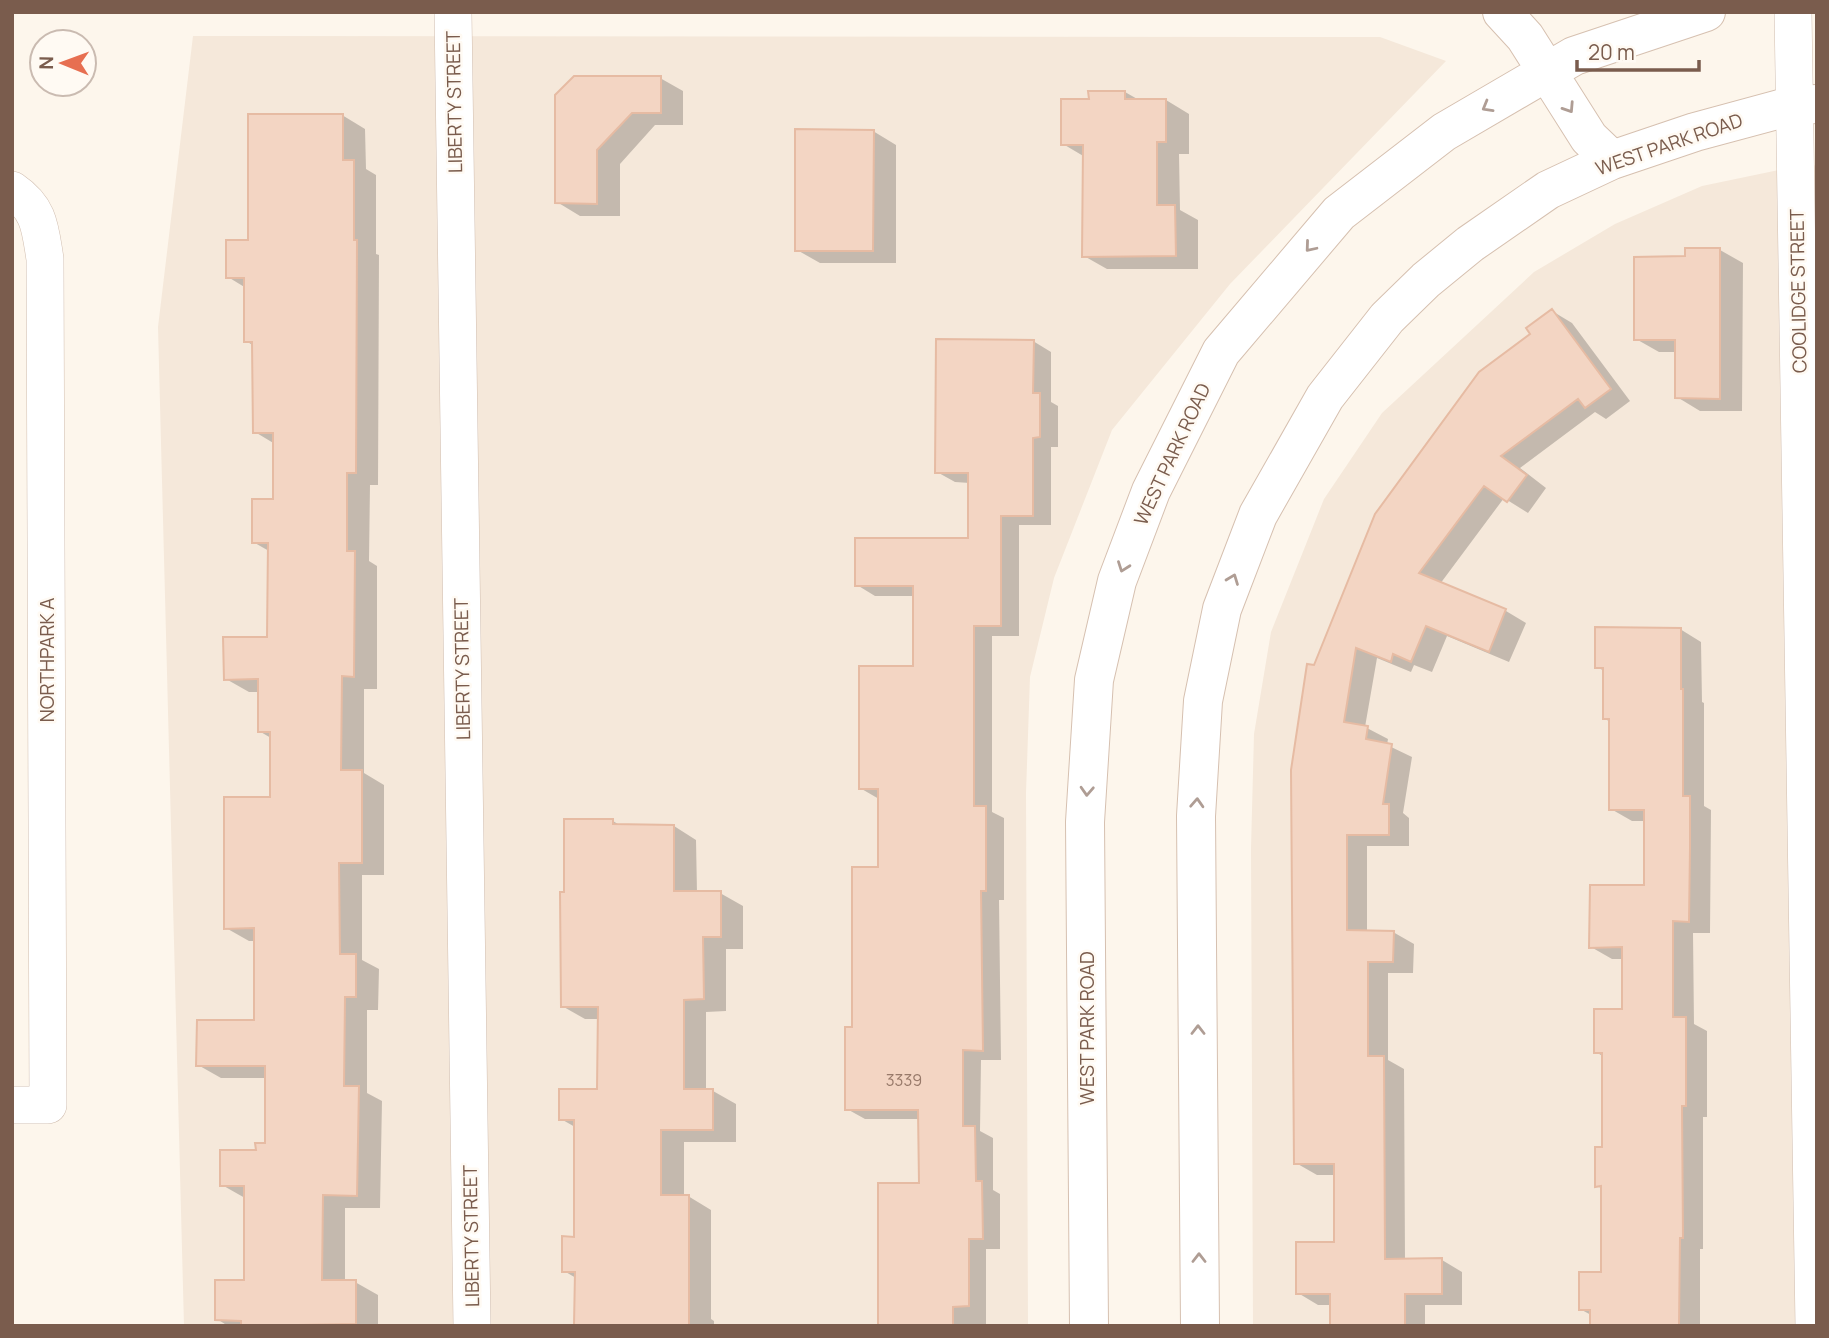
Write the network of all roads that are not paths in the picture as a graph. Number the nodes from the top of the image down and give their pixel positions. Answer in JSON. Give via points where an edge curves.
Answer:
{"nodes":[{"id":1,"x":453,"y":12,"type":"edge"},
{"id":2,"x":1502,"y":12,"type":"edge"},
{"id":3,"x":1706,"y":12,"type":"edge"},
{"id":4,"x":1793,"y":12,"type":"edge"},
{"id":5,"x":1546,"y":72,"type":"junction"},
{"id":6,"x":1806,"y":105,"type":"edge"},
{"id":7,"x":1612,"y":160,"type":"junction"},
{"id":8,"x":12,"y":190,"type":"edge"},
{"id":9,"x":12,"y":1105,"type":"edge"},
{"id":10,"x":472,"y":1326,"type":"edge"},
{"id":11,"x":1088,"y":1326,"type":"edge"},
{"id":12,"x":1199,"y":1326,"type":"edge"},
{"id":13,"x":1814,"y":1326,"type":"edge"}],
"edges":[{"from":1,"to":10,"type":"street","name":"LIBERTY STREET"},
{"from":2,"to":5,"type":"street","via":[[1525,37]]},
{"from":3,"to":5,"type":"street","name":"WEST PARK ROAD","via":[[1574,56]]},
{"from":4,"to":6,"type":"street","name":"COOLIDGE STREET"},
{"from":5,"to":7,"type":"street","one_way":true,"via":[[1589,138]]},
{"from":5,"to":11,"type":"street","name":"WEST PARK ROAD","one_way":true,"via":[[1444,132],[1339,213],[1228,343],[1151,491],[1117,581],[1094,680],[1085,822]]},
{"from":6,"to":7,"type":"street","name":"WEST PARK ROAD","via":[[1695,132]]},
{"from":6,"to":13,"type":"street","name":"COOLIDGE STREET"},
{"from":12,"to":7,"type":"street","name":"WEST PARK ROAD","one_way":true,"via":[[1196,816],[1203,701],[1222,609],[1258,515],[1325,397],[1387,318],[1470,244],[1548,190]]},
{"from":8,"to":9,"type":"street","name":"NORTHPARK A","via":[[39,220],[45,259],[49,962],[48,1105]]}]}
